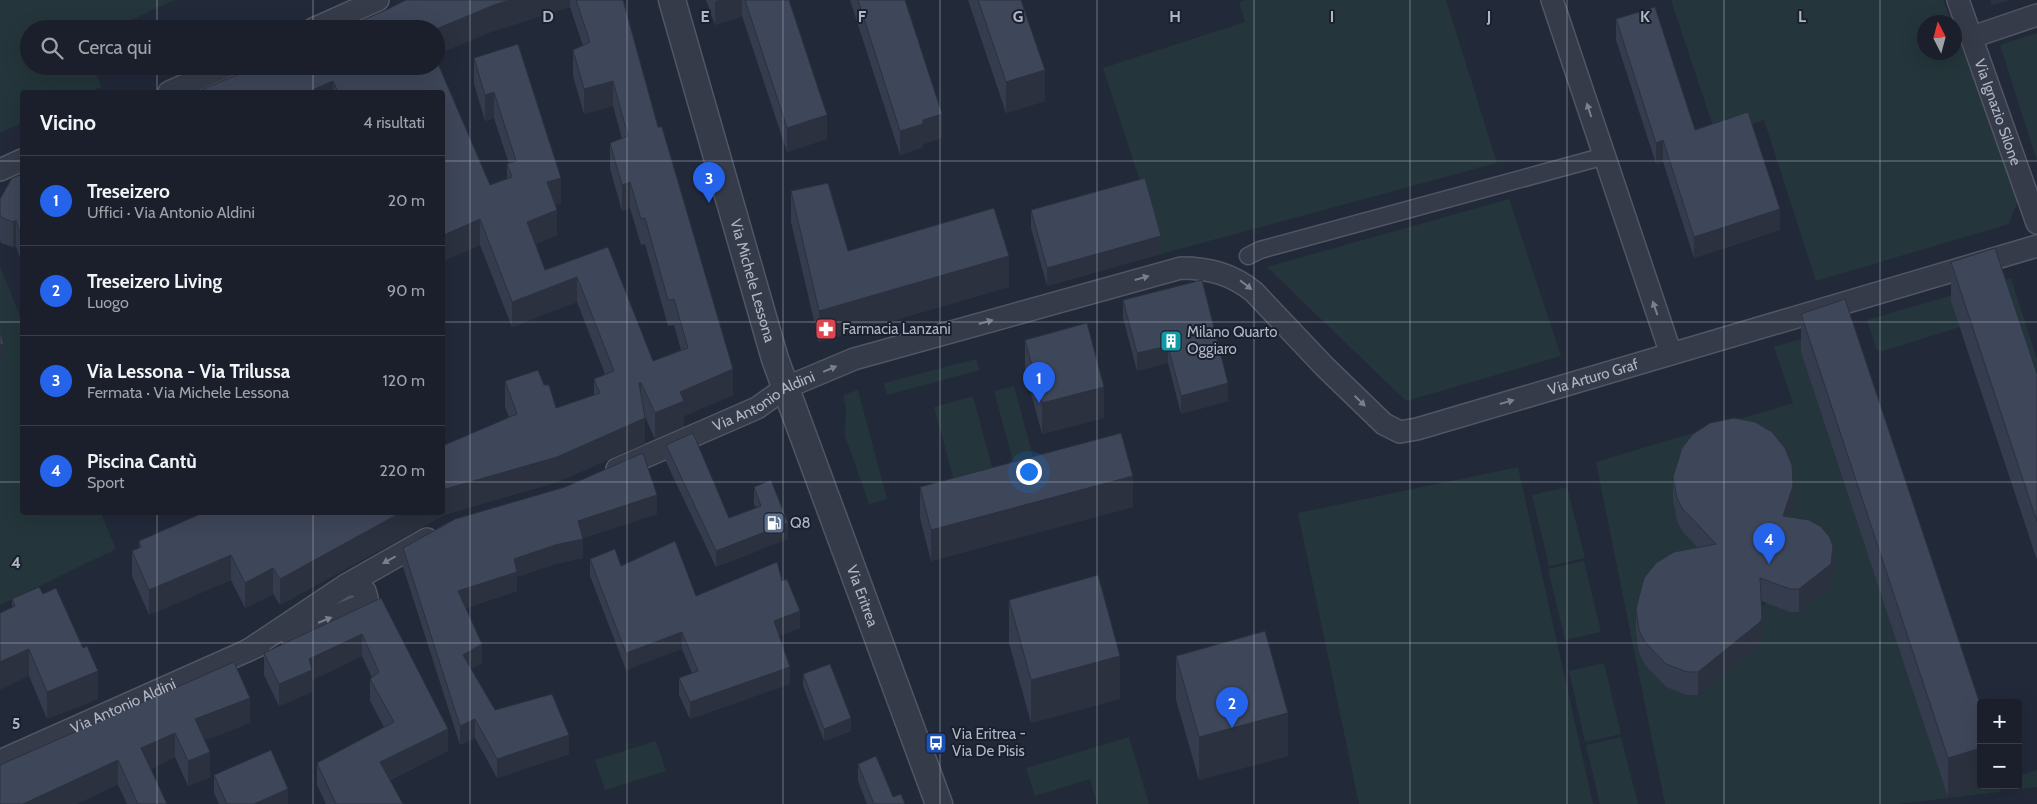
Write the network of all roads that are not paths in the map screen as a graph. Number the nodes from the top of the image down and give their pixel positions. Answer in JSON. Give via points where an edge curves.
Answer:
{"nodes":[{"id":1,"x":378,"y":0,"type":"edge"},
{"id":2,"x":672,"y":0,"type":"edge"},
{"id":3,"x":1552,"y":0,"type":"edge"},
{"id":4,"x":1958,"y":0,"type":"edge"},
{"id":5,"x":2037,"y":15,"type":"edge"},
{"id":6,"x":333,"y":20,"type":"edge"},
{"id":7,"x":1972,"y":37,"type":"junction"},
{"id":8,"x":208,"y":75,"type":"edge"},
{"id":9,"x":174,"y":90,"type":"edge"},
{"id":10,"x":1605,"y":156,"type":"junction"},
{"id":11,"x":20,"y":161,"type":"edge"},
{"id":12,"x":0,"y":170,"type":"edge"},
{"id":13,"x":2037,"y":223,"type":"edge"},
{"id":14,"x":2037,"y":246,"type":"edge"},
{"id":15,"x":1248,"y":256,"type":"dead end"},
{"id":16,"x":1201,"y":268,"type":"joint"},
{"id":17,"x":1671,"y":354,"type":"junction"},
{"id":18,"x":785,"y":388,"type":"junction"},
{"id":19,"x":596,"y":478,"type":"edge"},
{"id":20,"x":442,"y":531,"type":"edge"},
{"id":21,"x":0,"y":761,"type":"edge"},
{"id":22,"x":939,"y":804,"type":"edge"}],
"edges":[{"from":1,"to":6,"type":"street"},
{"from":2,"to":18,"type":"street","name":"Via Michele Lessona"},
{"from":10,"to":3,"type":"street","one_way":true},
{"from":4,"to":7,"type":"street","name":"Via Ignazio Silone"},
{"from":5,"to":7,"type":"street"},
{"from":7,"to":13,"type":"street","name":"Via Ignazio Silone"},
{"from":8,"to":9,"type":"street"},
{"from":10,"to":15,"type":"street","via":[[1260,250]]},
{"from":17,"to":10,"type":"street","one_way":true},
{"from":11,"to":12,"type":"street"},
{"from":14,"to":17,"type":"street","name":"Via Arturo Graf"},
{"from":16,"to":17,"type":"street","name":"Via Arturo Graf","one_way":true,"via":[[1242,282],[1384,424],[1400,432]]},
{"from":18,"to":16,"type":"street","name":"Via Antonio Aldini","one_way":true,"via":[[854,359],[1165,272]]},
{"from":18,"to":19,"type":"street","name":"Via Antonio Aldini","via":[[757,408]]},
{"from":18,"to":22,"type":"street","name":"Via Eritrea"},
{"from":20,"to":21,"type":"street","name":"Via Antonio Aldini","one_way":true,"via":[[346,585],[247,651]]}]}
